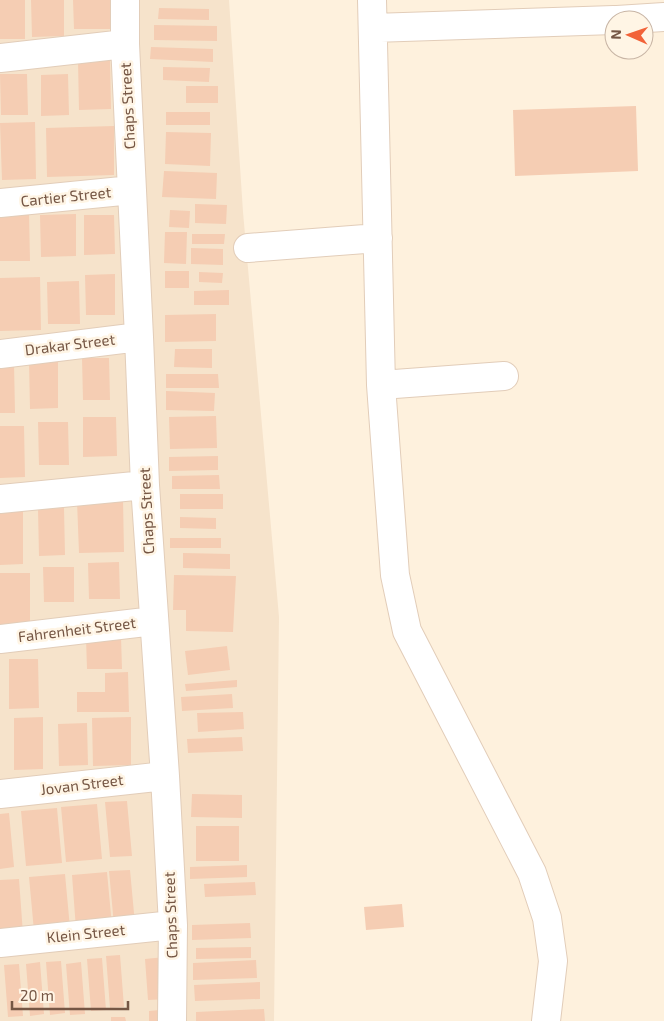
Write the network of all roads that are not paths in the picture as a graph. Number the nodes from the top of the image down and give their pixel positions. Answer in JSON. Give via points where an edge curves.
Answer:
{"nodes":[{"id":1,"x":124,"y":0,"type":"edge"},
{"id":2,"x":372,"y":0,"type":"edge"},
{"id":3,"x":604,"y":16,"type":"edge"},
{"id":4,"x":373,"y":28,"type":"junction"},
{"id":5,"x":125,"y":44,"type":"junction"},
{"id":6,"x":0,"y":58,"type":"edge"},
{"id":7,"x":132,"y":190,"type":"junction"},
{"id":8,"x":0,"y":204,"type":"edge"},
{"id":9,"x":378,"y":238,"type":"junction"},
{"id":10,"x":248,"y":248,"type":"dead end"},
{"id":11,"x":139,"y":337,"type":"junction"},
{"id":12,"x":0,"y":354,"type":"edge"},
{"id":13,"x":504,"y":376,"type":"dead end"},
{"id":14,"x":381,"y":385,"type":"junction"},
{"id":15,"x":144,"y":485,"type":"junction"},
{"id":16,"x":0,"y":499,"type":"edge"},
{"id":17,"x":154,"y":621,"type":"junction"},
{"id":18,"x":0,"y":639,"type":"edge"},
{"id":19,"x":165,"y":776,"type":"junction"},
{"id":20,"x":0,"y":794,"type":"edge"},
{"id":21,"x":173,"y":925,"type":"junction"},
{"id":22,"x":0,"y":943,"type":"edge"},
{"id":23,"x":172,"y":1021,"type":"edge"},
{"id":24,"x":546,"y":1021,"type":"edge"}],
"edges":[{"from":1,"to":5,"type":"street","name":"Chaps Street"},
{"from":2,"to":4,"type":"street"},
{"from":3,"to":4,"type":"street"},
{"from":4,"to":9,"type":"street"},
{"from":5,"to":6,"type":"street"},
{"from":5,"to":7,"type":"street","name":"Chaps Street"},
{"from":7,"to":8,"type":"street","name":"Cartier Street"},
{"from":7,"to":11,"type":"street","name":"Chaps Street"},
{"from":9,"to":10,"type":"street"},
{"from":9,"to":14,"type":"street"},
{"from":11,"to":12,"type":"street","name":"Drakar Street"},
{"from":11,"to":15,"type":"street","name":"Chaps Street"},
{"from":13,"to":14,"type":"street"},
{"from":14,"to":24,"type":"street","via":[[395,575],[407,631],[532,873],[547,918],[554,961]]},
{"from":15,"to":16,"type":"street"},
{"from":15,"to":17,"type":"street","name":"Chaps Street"},
{"from":17,"to":18,"type":"street","name":"Fahrenheit Street"},
{"from":17,"to":19,"type":"street","name":"Chaps Street"},
{"from":19,"to":20,"type":"street","name":"Jovan Street"},
{"from":19,"to":21,"type":"street","name":"Chaps Street"},
{"from":21,"to":22,"type":"street","name":"Klein Street"},
{"from":21,"to":23,"type":"street","name":"Chaps Street"}]}
